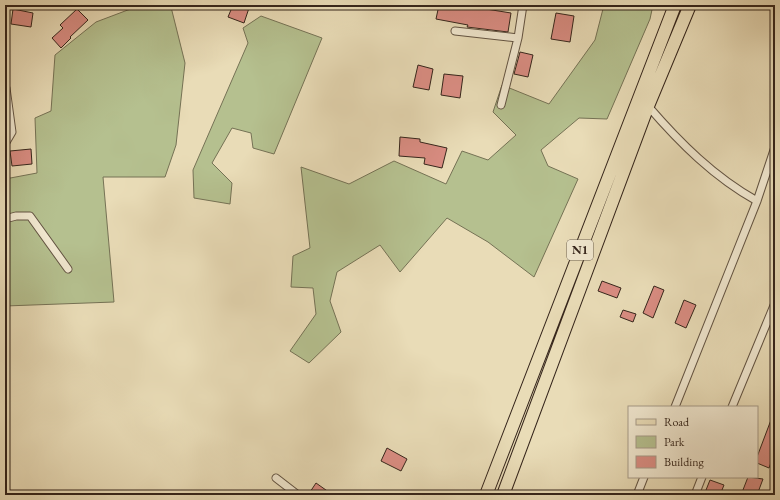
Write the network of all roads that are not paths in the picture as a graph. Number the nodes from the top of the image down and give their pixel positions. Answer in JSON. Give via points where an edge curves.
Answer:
{"nodes":[{"id":1,"x":523,"y":5,"type":"edge"},
{"id":2,"x":675,"y":5,"type":"edge"},
{"id":3,"x":690,"y":5,"type":"edge"},
{"id":4,"x":455,"y":32,"type":"dead end"},
{"id":5,"x":518,"y":38,"type":"junction"},
{"id":6,"x":6,"y":88,"type":"dead end"},
{"id":7,"x":501,"y":105,"type":"dead end"},
{"id":8,"x":648,"y":106,"type":"junction"},
{"id":9,"x":5,"y":144,"type":"edge"},
{"id":10,"x":775,"y":147,"type":"edge"},
{"id":11,"x":757,"y":201,"type":"junction"},
{"id":12,"x":5,"y":219,"type":"edge"},
{"id":13,"x":68,"y":269,"type":"dead end"},
{"id":14,"x":775,"y":303,"type":"edge"},
{"id":15,"x":675,"y":406,"type":"edge"},
{"id":16,"x":732,"y":406,"type":"edge"},
{"id":17,"x":276,"y":478,"type":"dead end"},
{"id":18,"x":644,"y":478,"type":"edge"},
{"id":19,"x":702,"y":478,"type":"edge"},
{"id":20,"x":298,"y":495,"type":"edge"},
{"id":21,"x":486,"y":495,"type":"edge"},
{"id":22,"x":503,"y":495,"type":"edge"},
{"id":23,"x":637,"y":495,"type":"edge"},
{"id":24,"x":695,"y":495,"type":"edge"}],
"edges":[{"from":1,"to":5,"type":"street"},
{"from":2,"to":21,"type":"main road","number":"N1"},
{"from":3,"to":8,"type":"main road","number":"N1"},
{"from":4,"to":5,"type":"street"},
{"from":5,"to":7,"type":"street"},
{"from":6,"to":9,"type":"street","via":[[12,132]]},
{"from":8,"to":11,"type":"street","via":[[700,161],[737,190]]},
{"from":8,"to":22,"type":"main road","number":"N1"},
{"from":10,"to":11,"type":"street"},
{"from":11,"to":15,"type":"street"},
{"from":12,"to":13,"type":"street","via":[[30,216]]},
{"from":14,"to":16,"type":"street"},
{"from":17,"to":20,"type":"street"},
{"from":18,"to":23,"type":"street"},
{"from":19,"to":24,"type":"street"}]}
